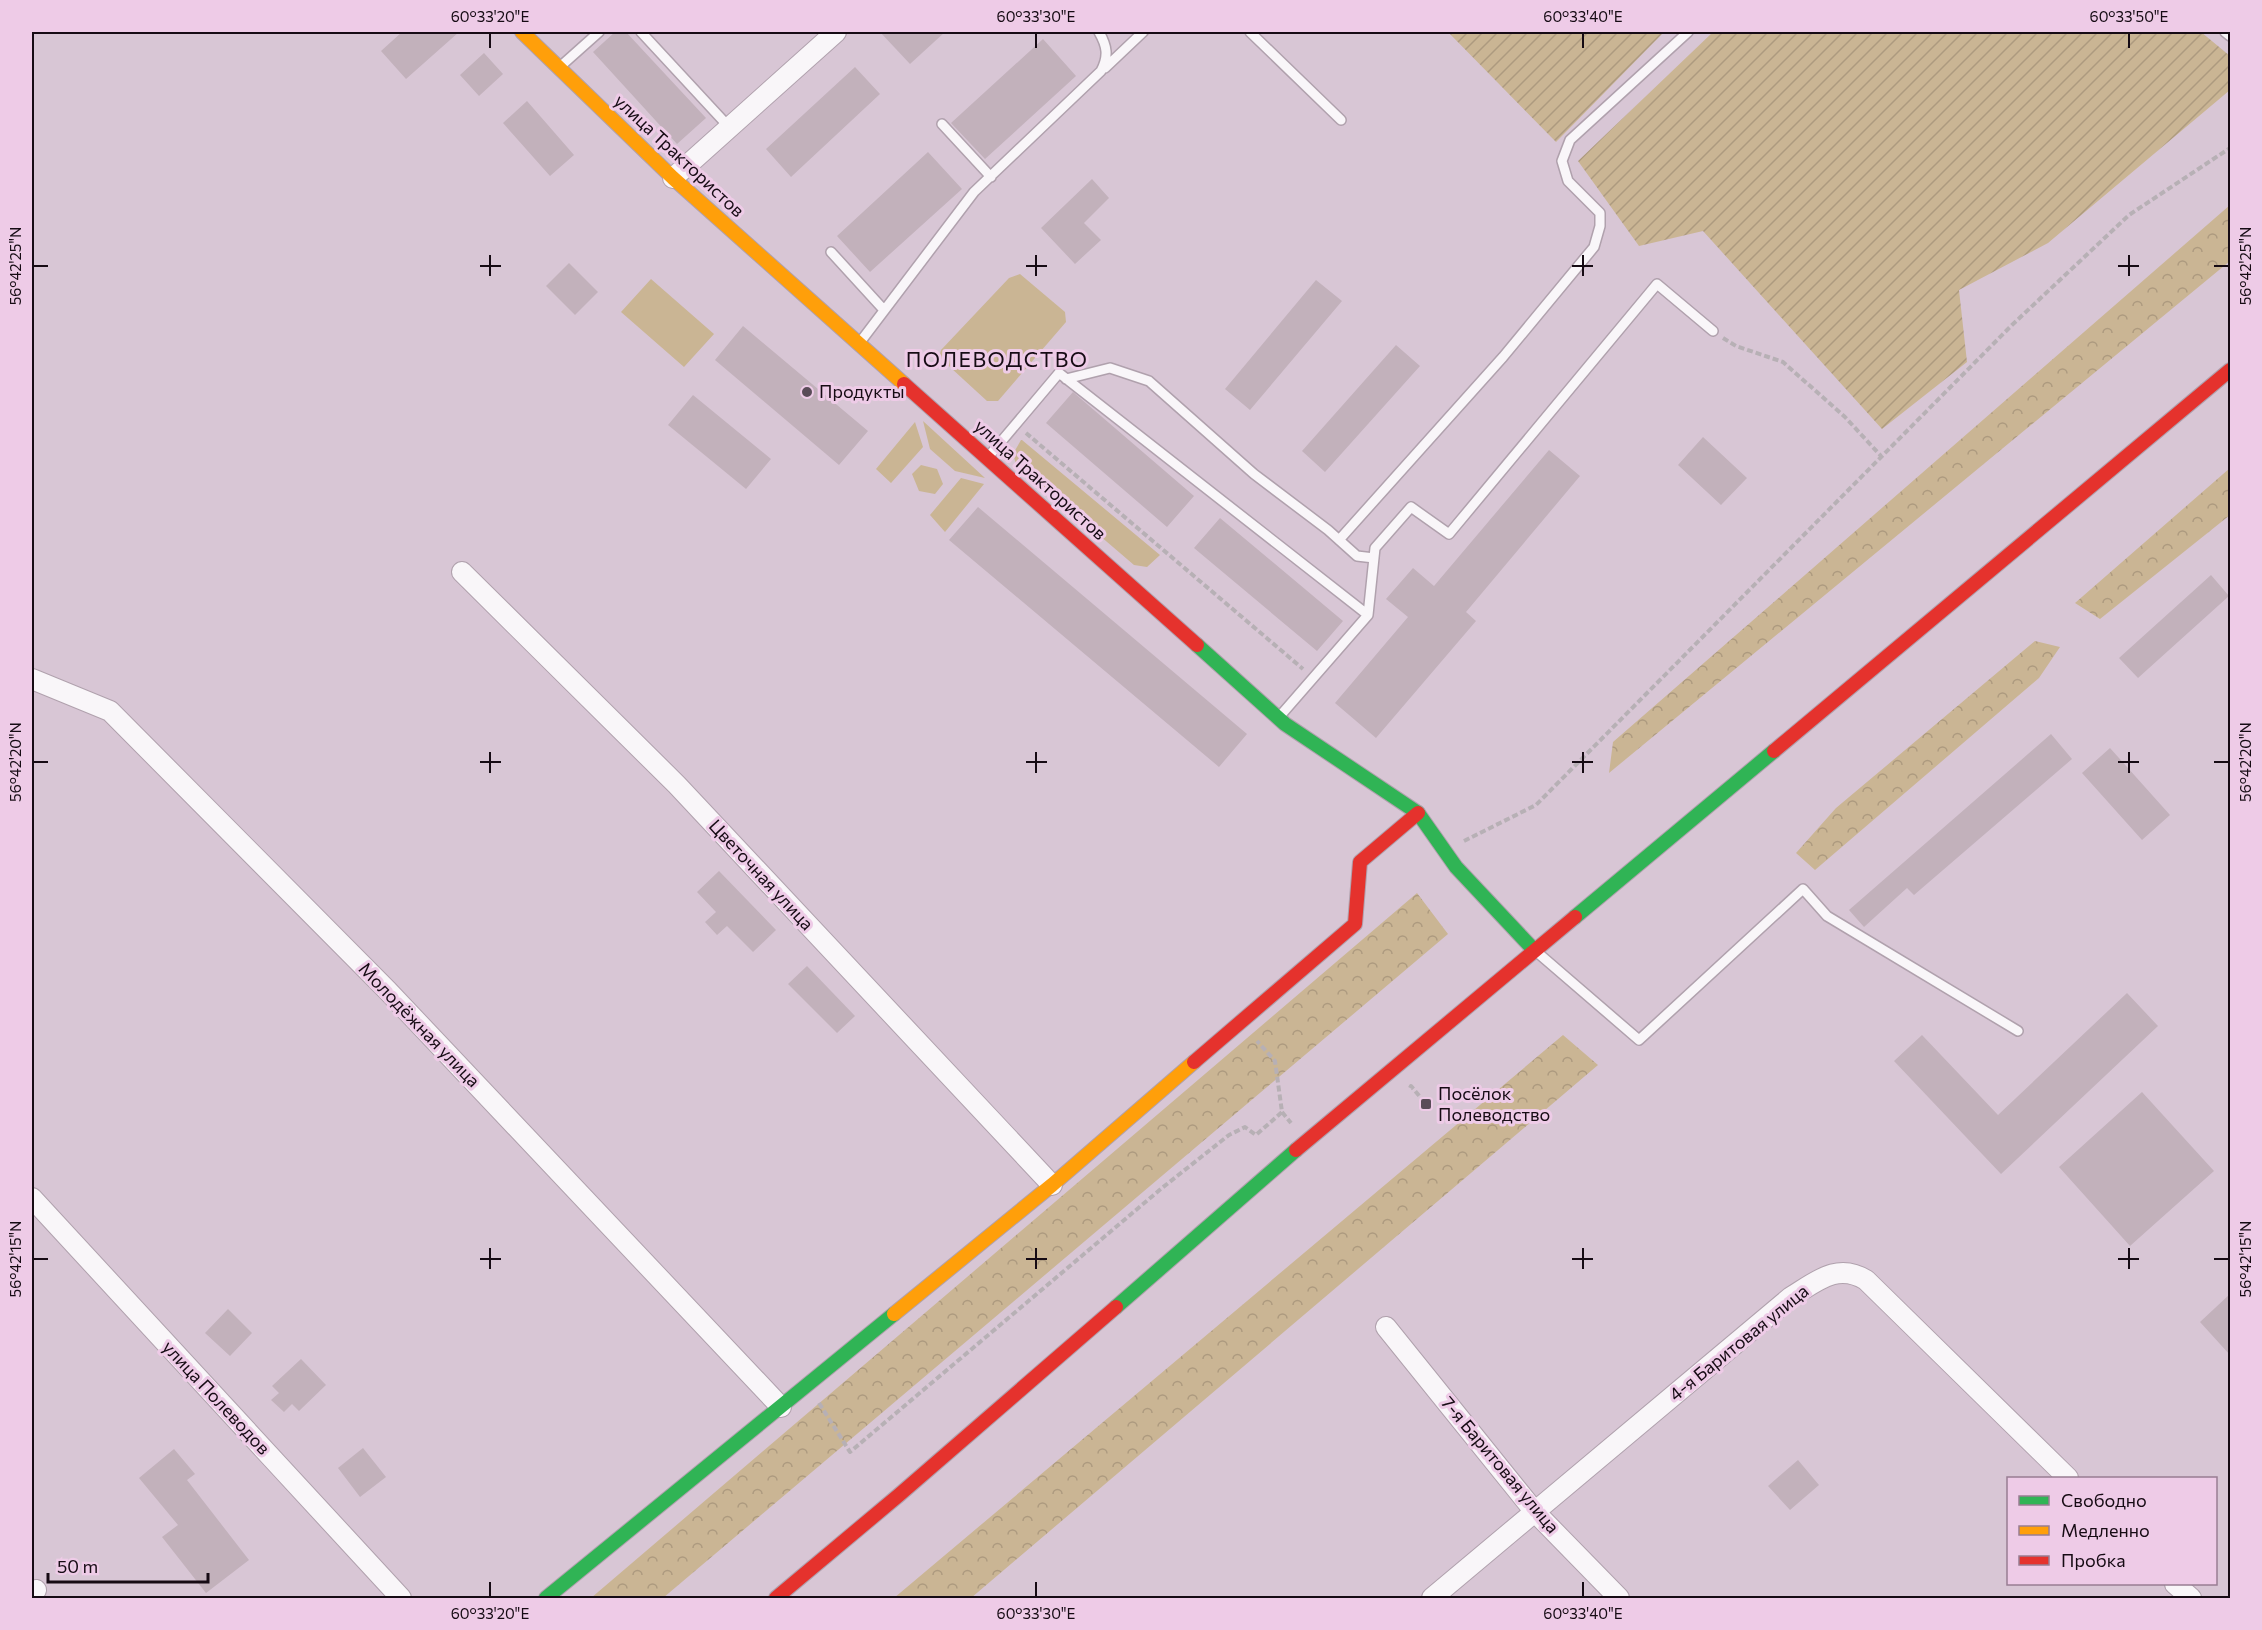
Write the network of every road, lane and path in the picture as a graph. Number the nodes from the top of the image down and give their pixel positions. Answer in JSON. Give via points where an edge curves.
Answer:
{"nodes":[{"id":1,"x":522,"y":32,"type":"edge"},
{"id":2,"x":599,"y":32,"type":"edge"},
{"id":3,"x":641,"y":32,"type":"edge"},
{"id":4,"x":837,"y":32,"type":"edge"},
{"id":5,"x":1099,"y":32,"type":"edge"},
{"id":6,"x":1143,"y":32,"type":"edge"},
{"id":7,"x":1250,"y":32,"type":"edge"},
{"id":8,"x":1688,"y":32,"type":"edge"},
{"id":9,"x":2225,"y":32,"type":"edge"},
{"id":10,"x":2230,"y":36,"type":"edge"},
{"id":11,"x":560,"y":67,"type":"junction"},
{"id":12,"x":1101,"y":71,"type":"junction"},
{"id":13,"x":1341,"y":120,"type":"dead end"},
{"id":14,"x":942,"y":124,"type":"dead end"},
{"id":15,"x":729,"y":127,"type":"junction"},
{"id":16,"x":2230,"y":148,"type":"edge"},
{"id":17,"x":991,"y":177,"type":"junction"},
{"id":18,"x":673,"y":178,"type":"junction"},
{"id":19,"x":831,"y":252,"type":"dead end"},
{"id":20,"x":884,"y":310,"type":"junction"},
{"id":21,"x":1713,"y":331,"type":"joint"},
{"id":22,"x":859,"y":343,"type":"junction"},
{"id":23,"x":2230,"y":370,"type":"edge"},
{"id":24,"x":1066,"y":379,"type":"junction"},
{"id":25,"x":1016,"y":424,"type":"junction"},
{"id":26,"x":1881,"y":456,"type":"junction"},
{"id":27,"x":988,"y":458,"type":"junction"},
{"id":28,"x":1339,"y":540,"type":"junction"},
{"id":29,"x":1374,"y":558,"type":"junction"},
{"id":30,"x":462,"y":572,"type":"dead end"},
{"id":31,"x":1368,"y":615,"type":"junction"},
{"id":32,"x":1313,"y":678,"type":"junction"},
{"id":33,"x":32,"y":679,"type":"edge"},
{"id":34,"x":1279,"y":717,"type":"junction"},
{"id":35,"x":1418,"y":813,"type":"junction"},
{"id":36,"x":1456,"y":867,"type":"junction"},
{"id":37,"x":1534,"y":950,"type":"junction"},
{"id":38,"x":1240,"y":1023,"type":"junction"},
{"id":39,"x":2018,"y":1031,"type":"dead end"},
{"id":40,"x":1052,"y":1185,"type":"junction"},
{"id":41,"x":32,"y":1198,"type":"edge"},
{"id":42,"x":1386,"y":1327,"type":"dead end"},
{"id":43,"x":808,"y":1384,"type":"junction"},
{"id":44,"x":781,"y":1407,"type":"junction"},
{"id":45,"x":2066,"y":1477,"type":"edge"},
{"id":46,"x":1535,"y":1512,"type":"junction"},
{"id":47,"x":2176,"y":1585,"type":"edge"},
{"id":48,"x":401,"y":1599,"type":"edge"},
{"id":49,"x":546,"y":1599,"type":"edge"},
{"id":50,"x":776,"y":1599,"type":"edge"},
{"id":51,"x":1432,"y":1599,"type":"edge"},
{"id":52,"x":1619,"y":1599,"type":"edge"},
{"id":53,"x":2191,"y":1599,"type":"edge"}],
"edges":[{"from":1,"to":11,"type":"street","name":"улица Трактористов"},
{"from":2,"to":11,"type":"lane"},
{"from":3,"to":15,"type":"lane"},
{"from":4,"to":15,"type":"street"},
{"from":5,"to":12,"type":"lane","via":[[1107,55]]},
{"from":6,"to":12,"type":"lane"},
{"from":7,"to":13,"type":"lane"},
{"from":8,"to":28,"type":"lane","via":[[1570,140],[1562,161],[1568,181],[1600,213],[1594,247],[1503,357]]},
{"from":9,"to":10,"type":"lane"},
{"from":11,"to":18,"type":"street","name":"улица Трактористов"},
{"from":12,"to":17,"type":"lane"},
{"from":14,"to":17,"type":"lane"},
{"from":15,"to":18,"type":"street"},
{"from":16,"to":26,"type":"path","via":[[2129,215]]},
{"from":17,"to":20,"type":"lane","via":[[971,195]]},
{"from":18,"to":22,"type":"street","name":"улица Трактористов"},
{"from":19,"to":20,"type":"lane"},
{"from":20,"to":22,"type":"lane"},
{"from":21,"to":26,"type":"path","via":[[1736,346],[1783,362],[1845,417]]},
{"from":21,"to":29,"type":"lane","via":[[1656,284],[1449,534],[1411,507],[1375,548]]},
{"from":22,"to":27,"type":"street","name":"улица Трактористов"},
{"from":23,"to":37,"type":"street"},
{"from":24,"to":25,"type":"lane","via":[[1059,373]]},
{"from":24,"to":28,"type":"lane","via":[[1110,368],[1149,381],[1254,474]]},
{"from":24,"to":31,"type":"lane"},
{"from":25,"to":27,"type":"lane"},
{"from":25,"to":32,"type":"path"},
{"from":26,"to":36,"type":"path","via":[[1536,805],[1462,842]]},
{"from":27,"to":34,"type":"street","name":"улица Трактористов"},
{"from":28,"to":29,"type":"lane","via":[[1357,556]]},
{"from":29,"to":31,"type":"lane"},
{"from":30,"to":40,"type":"street","name":"Цветочная улица","via":[[677,785]]},
{"from":31,"to":32,"type":"lane"},
{"from":32,"to":34,"type":"lane"},
{"from":33,"to":44,"type":"street","name":"Молодёжная улица","via":[[110,711],[396,1000]]},
{"from":34,"to":35,"type":"street","name":"улица Трактористов"},
{"from":35,"to":36,"type":"street","name":"улица Трактористов"},
{"from":35,"to":38,"type":"street","via":[[1360,862],[1355,924]]},
{"from":36,"to":37,"type":"street","name":"улица Трактористов"},
{"from":37,"to":39,"type":"lane","via":[[1639,1040],[1803,889],[1827,916]]},
{"from":37,"to":50,"type":"street"},
{"from":38,"to":40,"type":"street"},
{"from":38,"to":43,"type":"path","via":[[1275,1061],[1282,1112],[1256,1135],[1245,1127],[1229,1135],[850,1452]]},
{"from":40,"to":43,"type":"street"},
{"from":41,"to":48,"type":"street","name":"улица Полеводов"},
{"from":42,"to":46,"type":"street","name":"7-я Баритовая улица"},
{"from":43,"to":44,"type":"street"},
{"from":44,"to":49,"type":"street"},
{"from":45,"to":46,"type":"street","name":"4-я Баритовая улица","via":[[1866,1280],[1838,1272],[1791,1297]]},
{"from":46,"to":51,"type":"street","name":"4-я Баритовая улица"},
{"from":46,"to":52,"type":"street","name":"7-я Баритовая улица"},
{"from":47,"to":53,"type":"street"}]}
